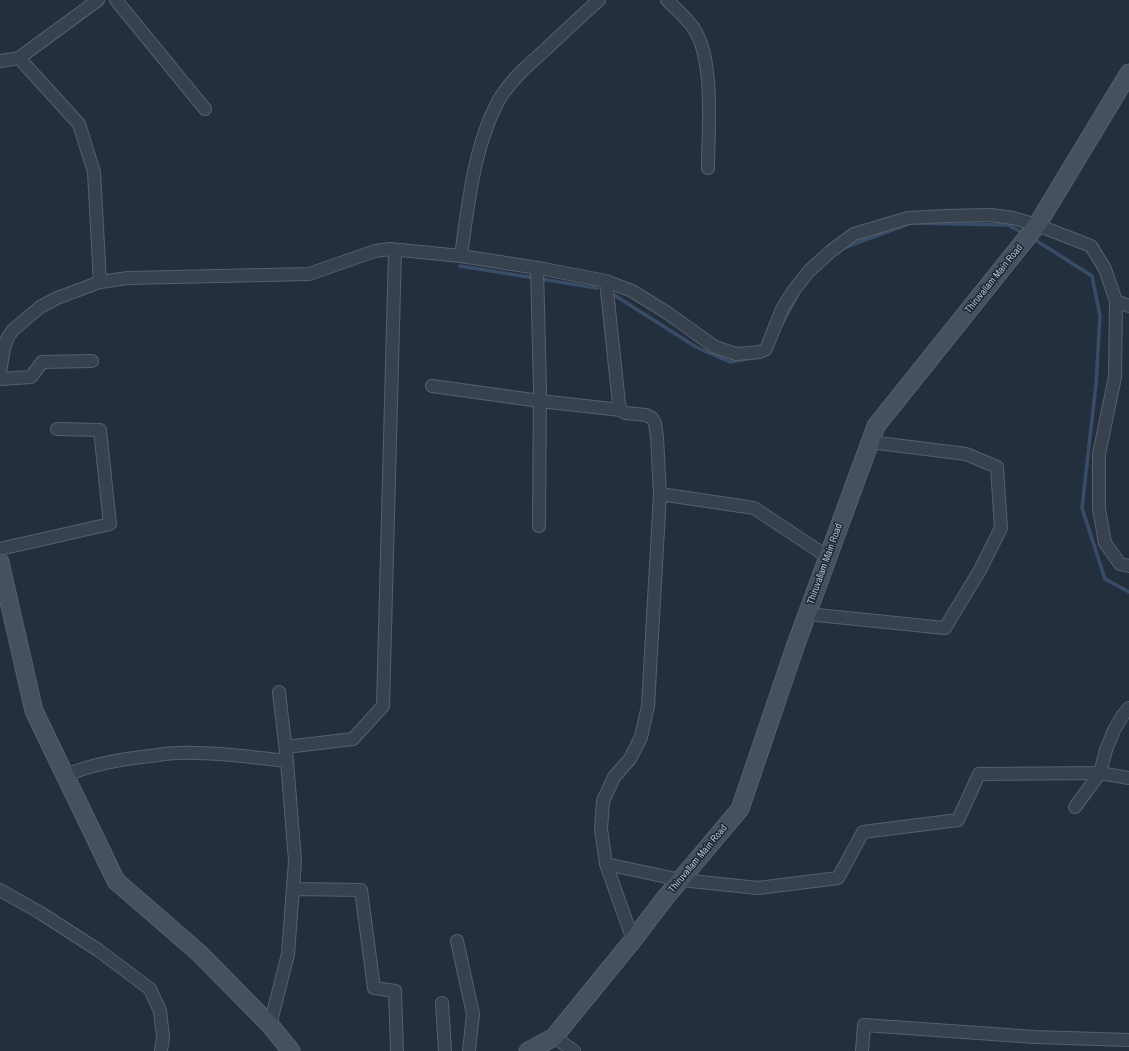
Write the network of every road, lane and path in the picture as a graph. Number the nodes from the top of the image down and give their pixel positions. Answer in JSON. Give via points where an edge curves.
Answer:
{"nodes":[{"id":1,"x":98,"y":0,"type":"edge"},
{"id":2,"x":116,"y":0,"type":"edge"},
{"id":3,"x":599,"y":0,"type":"edge"},
{"id":4,"x":667,"y":0,"type":"edge"},
{"id":5,"x":19,"y":58,"type":"junction"},
{"id":6,"x":0,"y":61,"type":"edge"},
{"id":7,"x":1129,"y":73,"type":"edge"},
{"id":8,"x":205,"y":109,"type":"dead end"},
{"id":9,"x":708,"y":168,"type":"dead end"},
{"id":10,"x":1037,"y":225,"type":"junction"},
{"id":11,"x":395,"y":250,"type":"junction"},
{"id":12,"x":461,"y":256,"type":"junction"},
{"id":13,"x":537,"y":268,"type":"junction"},
{"id":14,"x":606,"y":281,"type":"junction"},
{"id":15,"x":100,"y":282,"type":"junction"},
{"id":16,"x":1116,"y":301,"type":"junction"},
{"id":17,"x":1129,"y":306,"type":"edge"},
{"id":18,"x":92,"y":361,"type":"dead end"},
{"id":19,"x":0,"y":372,"type":"edge"},
{"id":20,"x":0,"y":379,"type":"edge"},
{"id":21,"x":432,"y":386,"type":"dead end"},
{"id":22,"x":540,"y":401,"type":"junction"},
{"id":23,"x":621,"y":410,"type":"junction"},
{"id":24,"x":57,"y":429,"type":"dead end"},
{"id":25,"x":870,"y":442,"type":"junction"},
{"id":26,"x":660,"y":494,"type":"junction"},
{"id":27,"x":539,"y":526,"type":"dead end"},
{"id":28,"x":0,"y":549,"type":"edge"},
{"id":29,"x":828,"y":557,"type":"junction"},
{"id":30,"x":0,"y":562,"type":"edge"},
{"id":31,"x":1129,"y":566,"type":"edge"},
{"id":32,"x":807,"y":614,"type":"junction"},
{"id":33,"x":279,"y":692,"type":"dead end"},
{"id":34,"x":1129,"y":708,"type":"edge"},
{"id":35,"x":286,"y":747,"type":"junction"},
{"id":36,"x":287,"y":761,"type":"junction"},
{"id":37,"x":1100,"y":773,"type":"junction"},
{"id":38,"x":66,"y":775,"type":"junction"},
{"id":39,"x":1129,"y":778,"type":"edge"},
{"id":40,"x":1075,"y":807,"type":"dead end"},
{"id":41,"x":606,"y":864,"type":"junction"},
{"id":42,"x":681,"y":880,"type":"junction"},
{"id":43,"x":293,"y":889,"type":"junction"},
{"id":44,"x":0,"y":890,"type":"edge"},
{"id":45,"x":633,"y":940,"type":"junction"},
{"id":46,"x":457,"y":941,"type":"dead end"},
{"id":47,"x":442,"y":1003,"type":"dead end"},
{"id":48,"x":270,"y":1026,"type":"junction"},
{"id":49,"x":554,"y":1037,"type":"junction"},
{"id":50,"x":1129,"y":1040,"type":"edge"},
{"id":51,"x":161,"y":1051,"type":"edge"},
{"id":52,"x":291,"y":1051,"type":"edge"},
{"id":53,"x":396,"y":1051,"type":"edge"},
{"id":54,"x":445,"y":1051,"type":"edge"},
{"id":55,"x":469,"y":1051,"type":"edge"},
{"id":56,"x":528,"y":1051,"type":"edge"},
{"id":57,"x":574,"y":1051,"type":"edge"},
{"id":58,"x":862,"y":1051,"type":"edge"}],
"edges":[{"from":1,"to":5,"type":"street"},
{"from":2,"to":8,"type":"street"},
{"from":3,"to":12,"type":"street","via":[[519,74],[501,98],[489,122],[480,151]]},
{"from":4,"to":9,"type":"street","via":[[694,28],[703,48],[708,76]]},
{"from":5,"to":6,"type":"street"},
{"from":5,"to":15,"type":"street","via":[[79,124],[94,172]]},
{"from":7,"to":10,"type":"street","name":"Thiruvallam Main Road"},
{"from":10,"to":14,"type":"street","via":[[991,215],[946,216],[908,218],[854,234],[830,251],[809,271],[782,309],[766,349],[760,352],[736,354],[715,347],[632,291]]},
{"from":10,"to":16,"type":"street","via":[[1091,246],[1105,269]]},
{"from":10,"to":25,"type":"street","name":"Thiruvallam Main Road","via":[[876,426]]},
{"from":11,"to":12,"type":"street"},
{"from":11,"to":15,"type":"street","via":[[375,251],[309,274],[128,278]]},
{"from":11,"to":35,"type":"street","via":[[383,706],[354,739]]},
{"from":12,"to":13,"type":"street"},
{"from":13,"to":14,"type":"street"},
{"from":13,"to":22,"type":"street"},
{"from":14,"to":23,"type":"street"},
{"from":15,"to":19,"type":"street","via":[[40,307],[13,330],[4,348]]},
{"from":16,"to":17,"type":"street"},
{"from":16,"to":31,"type":"street","via":[[1115,377],[1099,454],[1099,509],[1105,543],[1120,564]]},
{"from":18,"to":20,"type":"street","via":[[42,362],[31,377]]},
{"from":21,"to":22,"type":"street"},
{"from":22,"to":23,"type":"street"},
{"from":22,"to":27,"type":"street"},
{"from":23,"to":26,"type":"street","via":[[630,414],[646,414],[655,423]]},
{"from":24,"to":28,"type":"street","via":[[100,430],[110,524]]},
{"from":25,"to":29,"type":"street","name":"Thiruvallam Main Road"},
{"from":25,"to":32,"type":"street","via":[[966,454],[997,467],[1001,528],[980,570],[945,628]]},
{"from":26,"to":29,"type":"street","via":[[754,508]]},
{"from":26,"to":41,"type":"street","via":[[648,706],[641,737],[630,758],[614,777],[603,801],[601,829]]},
{"from":29,"to":32,"type":"street","name":"Thiruvallam Main Road"},
{"from":30,"to":38,"type":"street","via":[[34,711]]},
{"from":32,"to":42,"type":"street","name":"Thiruvallam Main Road","via":[[740,809]]},
{"from":33,"to":35,"type":"street"},
{"from":34,"to":37,"type":"street","via":[[1114,730]]},
{"from":35,"to":36,"type":"street"},
{"from":36,"to":38,"type":"street","via":[[176,753],[130,758],[80,769]]},
{"from":36,"to":43,"type":"street","via":[[295,862]]},
{"from":37,"to":39,"type":"street"},
{"from":37,"to":40,"type":"street"},
{"from":37,"to":42,"type":"street","via":[[979,774],[958,820],[863,832],[838,878],[758,888]]},
{"from":38,"to":48,"type":"street","via":[[116,881],[199,953]]},
{"from":41,"to":42,"type":"street"},
{"from":41,"to":45,"type":"street"},
{"from":42,"to":45,"type":"street","name":"Thiruvallam Main Road"},
{"from":43,"to":48,"type":"street","via":[[288,954]]},
{"from":43,"to":53,"type":"street","via":[[361,890],[374,988],[395,990]]},
{"from":44,"to":51,"type":"street","via":[[98,950],[150,989],[160,1011],[163,1037]]},
{"from":45,"to":49,"type":"street","name":"Thiruvallam Main Road"},
{"from":46,"to":55,"type":"street","via":[[473,1014]]},
{"from":47,"to":54,"type":"street"},
{"from":48,"to":52,"type":"street"},
{"from":49,"to":56,"type":"street","name":"Thiruvallam Main Road"},
{"from":49,"to":57,"type":"street"},
{"from":50,"to":58,"type":"street","via":[[1035,1037],[864,1025]]}]}
